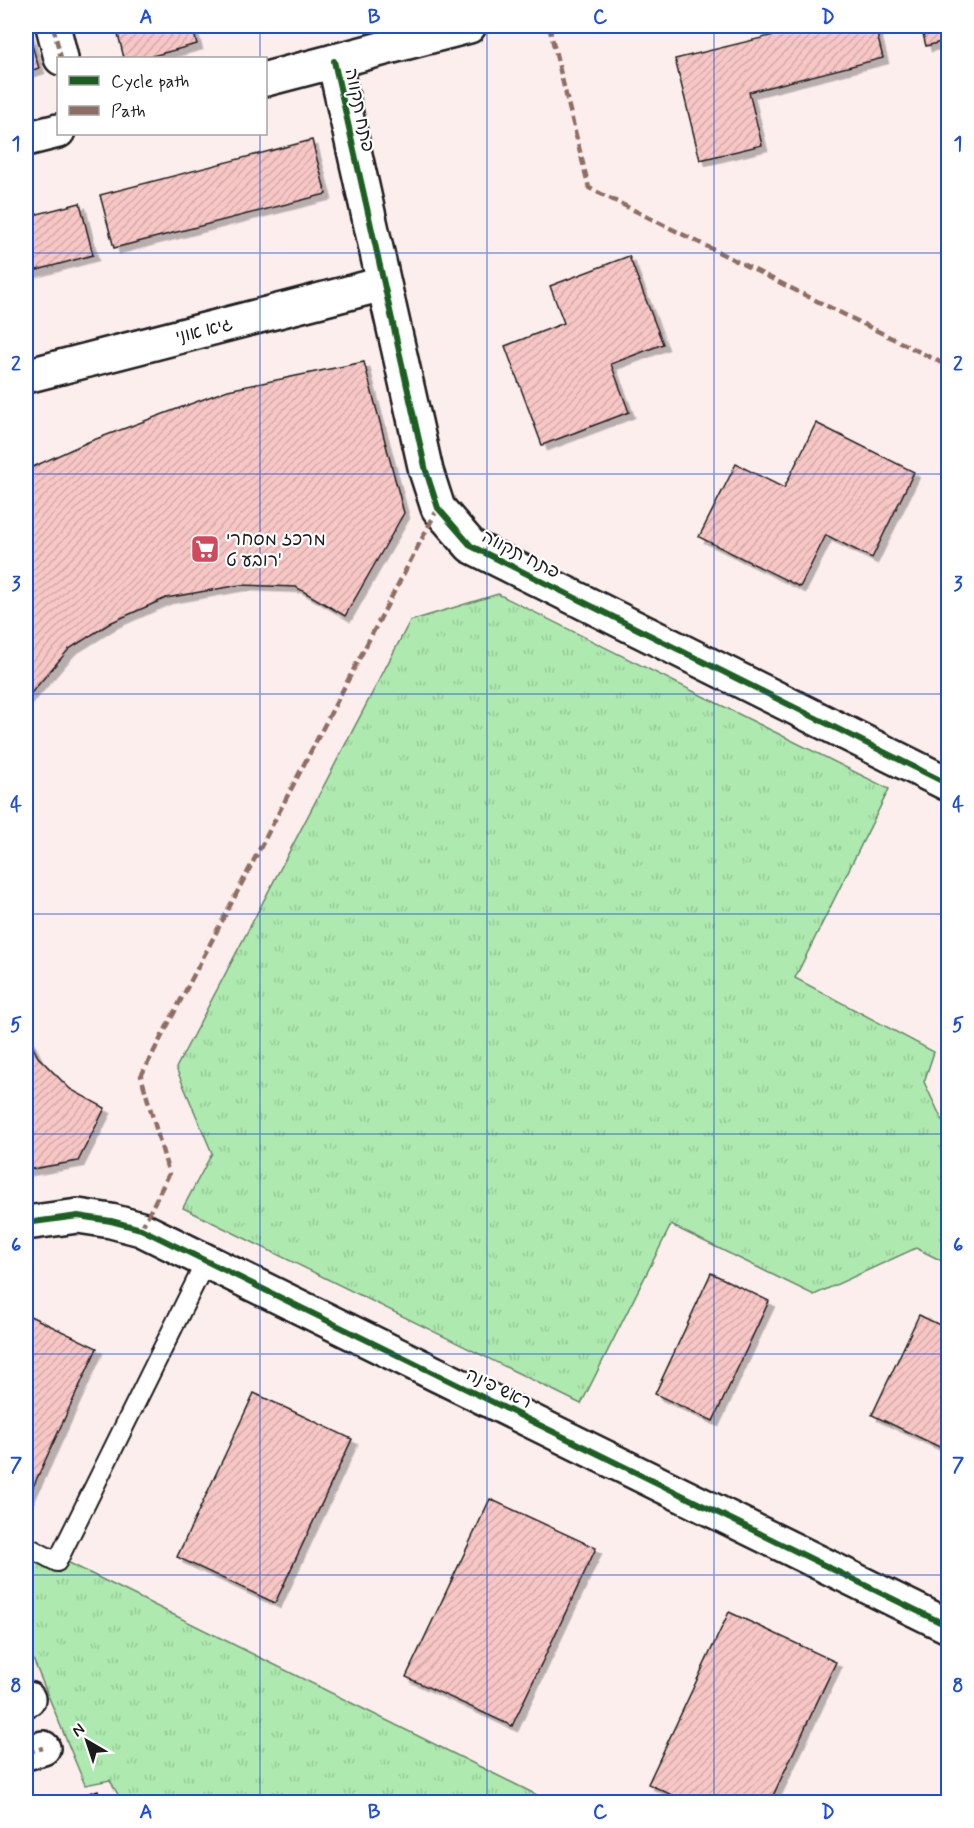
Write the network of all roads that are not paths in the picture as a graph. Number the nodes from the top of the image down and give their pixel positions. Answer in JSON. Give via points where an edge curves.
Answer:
{"nodes":[{"id":1,"x":53,"y":26,"type":"edge"},
{"id":2,"x":469,"y":26,"type":"edge"},
{"id":3,"x":62,"y":57,"type":"edge"},
{"id":4,"x":334,"y":61,"type":"junction"},
{"id":5,"x":267,"y":78,"type":"edge"},
{"id":6,"x":57,"y":130,"type":"edge"},
{"id":7,"x":26,"y":139,"type":"edge"},
{"id":8,"x":383,"y":284,"type":"junction"},
{"id":9,"x":26,"y":376,"type":"edge"},
{"id":10,"x":948,"y":784,"type":"edge"},
{"id":11,"x":26,"y":1223,"type":"edge"},
{"id":12,"x":206,"y":1261,"type":"junction"},
{"id":13,"x":26,"y":1546,"type":"edge"},
{"id":14,"x":948,"y":1626,"type":"edge"}],
"edges":[{"from":1,"to":3,"type":"street"},
{"from":2,"to":4,"type":"street"},
{"from":4,"to":5,"type":"street"},
{"from":4,"to":8,"type":"street","name":"פתח תקווה"},
{"from":6,"to":7,"type":"street"},
{"from":8,"to":9,"type":"street","name":"גיא אוני"},
{"from":8,"to":10,"type":"street","name":"פתח תקווה","via":[[438,508],[471,546]]},
{"from":11,"to":12,"type":"street","name":"ראש פינה","via":[[78,1216],[111,1221],[141,1229]]},
{"from":12,"to":13,"type":"lane","via":[[57,1562]]},
{"from":12,"to":14,"type":"street","name":"ראש פינה"}]}
